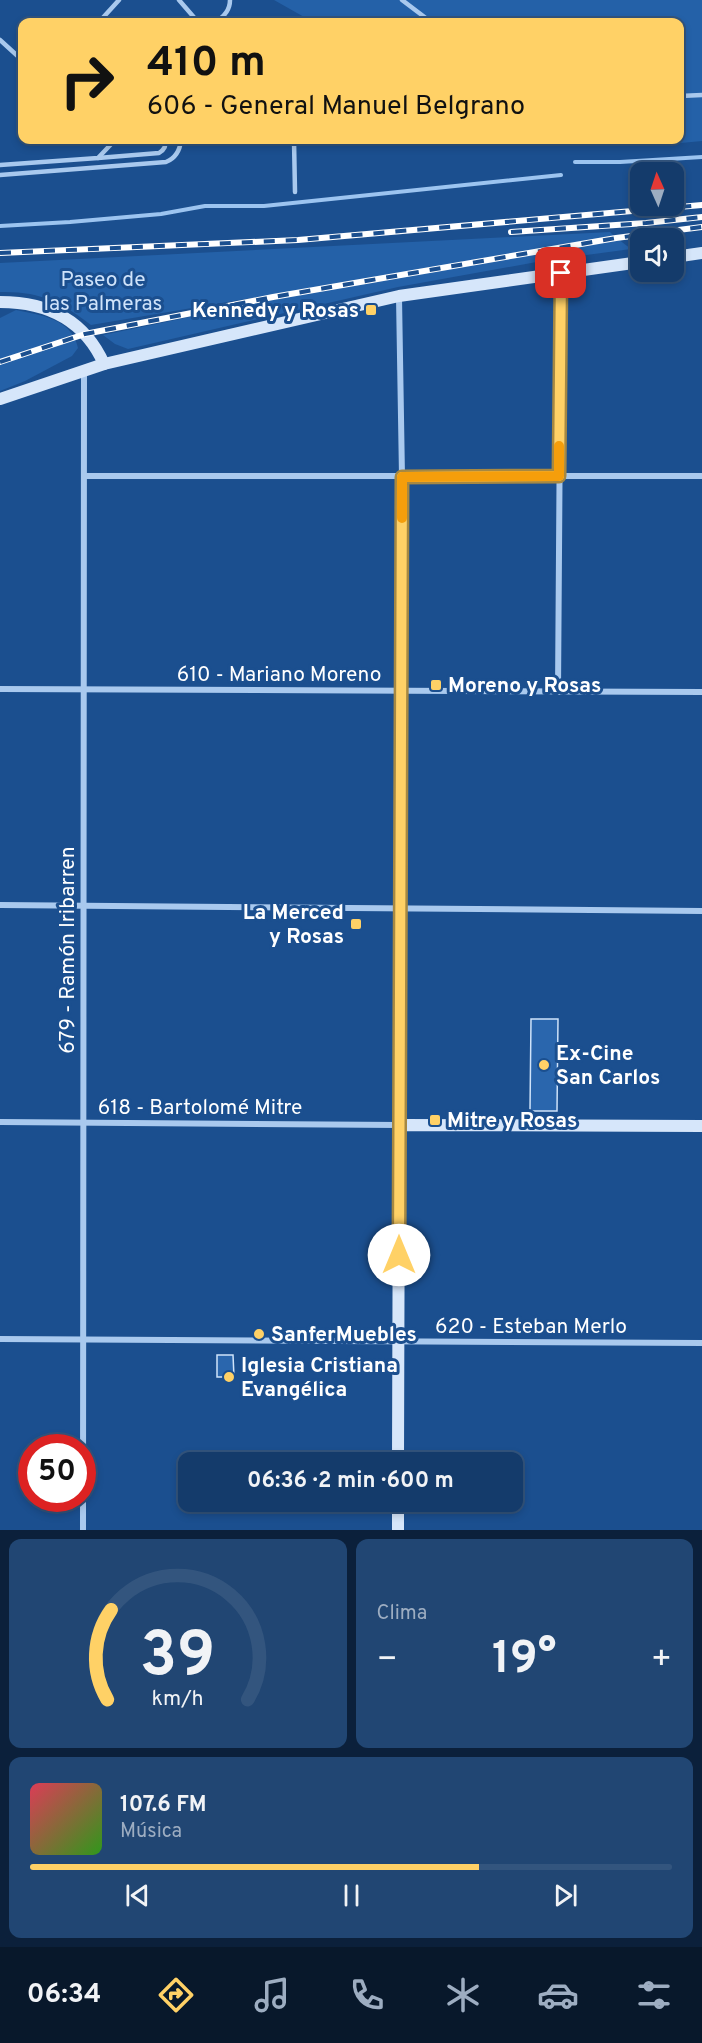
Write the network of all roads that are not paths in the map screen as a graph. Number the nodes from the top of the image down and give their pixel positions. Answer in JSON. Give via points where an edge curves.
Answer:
{"nodes":[{"id":1,"x":119,"y":0,"type":"edge"},
{"id":2,"x":179,"y":0,"type":"edge"},
{"id":3,"x":230,"y":0,"type":"edge"},
{"id":4,"x":402,"y":0,"type":"edge"},
{"id":5,"x":103,"y":18,"type":"edge"},
{"id":6,"x":195,"y":18,"type":"edge"},
{"id":7,"x":224,"y":18,"type":"edge"},
{"id":8,"x":426,"y":18,"type":"edge"},
{"id":9,"x":0,"y":40,"type":"edge"},
{"id":10,"x":18,"y":56,"type":"edge"},
{"id":11,"x":702,"y":95,"type":"edge"},
{"id":12,"x":684,"y":96,"type":"edge"},
{"id":13,"x":111,"y":144,"type":"edge"},
{"id":14,"x":166,"y":144,"type":"edge"},
{"id":15,"x":180,"y":144,"type":"edge"},
{"id":16,"x":294,"y":144,"type":"edge"},
{"id":17,"x":98,"y":158,"type":"junction"},
{"id":18,"x":0,"y":165,"type":"edge"},
{"id":19,"x":0,"y":175,"type":"edge"},
{"id":20,"x":295,"y":192,"type":"dead end"},
{"id":21,"x":702,"y":253,"type":"edge"},
{"id":22,"x":684,"y":256,"type":"edge"},
{"id":23,"x":630,"y":263,"type":"edge"},
{"id":24,"x":561,"y":273,"type":"junction"},
{"id":25,"x":399,"y":296,"type":"junction"},
{"id":26,"x":0,"y":302,"type":"edge"},
{"id":27,"x":18,"y":302,"type":"junction"},
{"id":28,"x":0,"y":310,"type":"edge"},
{"id":29,"x":104,"y":364,"type":"junction"},
{"id":30,"x":84,"y":370,"type":"junction"},
{"id":31,"x":0,"y":399,"type":"edge"},
{"id":32,"x":85,"y":476,"type":"junction"},
{"id":33,"x":559,"y":476,"type":"junction"},
{"id":34,"x":702,"y":476,"type":"edge"},
{"id":35,"x":402,"y":477,"type":"junction"},
{"id":36,"x":0,"y":689,"type":"edge"},
{"id":37,"x":85,"y":690,"type":"junction"},
{"id":38,"x":401,"y":691,"type":"junction"},
{"id":39,"x":558,"y":692,"type":"junction"},
{"id":40,"x":702,"y":692,"type":"edge"},
{"id":41,"x":0,"y":905,"type":"edge"},
{"id":42,"x":83,"y":906,"type":"junction"},
{"id":43,"x":400,"y":908,"type":"junction"},
{"id":44,"x":702,"y":911,"type":"edge"},
{"id":45,"x":0,"y":1122,"type":"edge"},
{"id":46,"x":84,"y":1123,"type":"junction"},
{"id":47,"x":399,"y":1125,"type":"junction"},
{"id":48,"x":702,"y":1126,"type":"edge"},
{"id":49,"x":0,"y":1339,"type":"edge"},
{"id":50,"x":84,"y":1339,"type":"junction"},
{"id":51,"x":399,"y":1342,"type":"junction"},
{"id":52,"x":702,"y":1343,"type":"edge"},
{"id":53,"x":398,"y":1452,"type":"edge"},
{"id":54,"x":398,"y":1512,"type":"edge"},
{"id":55,"x":83,"y":1530,"type":"edge"},
{"id":56,"x":398,"y":1530,"type":"edge"}],
"edges":[{"from":1,"to":5,"type":"lane"},
{"from":2,"to":6,"type":"lane"},
{"from":3,"to":7,"type":"lane"},
{"from":4,"to":8,"type":"lane"},
{"from":9,"to":10,"type":"lane"},
{"from":11,"to":12,"type":"lane"},
{"from":13,"to":17,"type":"lane"},
{"from":14,"to":17,"type":"lane","via":[[159,153]]},
{"from":15,"to":19,"type":"lane","via":[[175,156],[166,162]]},
{"from":16,"to":20,"type":"lane"},
{"from":17,"to":18,"type":"lane"},
{"from":21,"to":22,"type":"street"},
{"from":23,"to":24,"type":"street"},
{"from":24,"to":25,"type":"street"},
{"from":24,"to":33,"type":"street"},
{"from":25,"to":29,"type":"street"},
{"from":25,"to":35,"type":"street"},
{"from":26,"to":27,"type":"street"},
{"from":27,"to":28,"type":"street"},
{"from":27,"to":29,"type":"street","via":[[49,309],[75,325],[96,346]]},
{"from":29,"to":30,"type":"street"},
{"from":30,"to":31,"type":"street"},
{"from":30,"to":32,"type":"street","name":"679 - Ramón Iribarren"},
{"from":32,"to":35,"type":"street"},
{"from":32,"to":37,"type":"street","name":"679 - Ramón Iribarren"},
{"from":33,"to":34,"type":"street"},
{"from":33,"to":35,"type":"street"},
{"from":33,"to":39,"type":"street"},
{"from":35,"to":38,"type":"street"},
{"from":36,"to":37,"type":"street","name":"610 - Mariano Moreno"},
{"from":37,"to":38,"type":"street","name":"610 - Mariano Moreno"},
{"from":37,"to":42,"type":"street","name":"679 - Ramón Iribarren"},
{"from":38,"to":39,"type":"street","name":"610 - Mariano Moreno"},
{"from":38,"to":43,"type":"street"},
{"from":39,"to":40,"type":"street","name":"610 - Mariano Moreno"},
{"from":41,"to":42,"type":"street"},
{"from":42,"to":43,"type":"street"},
{"from":42,"to":46,"type":"street","name":"679 - Ramón Iribarren"},
{"from":43,"to":44,"type":"street"},
{"from":43,"to":47,"type":"street"},
{"from":45,"to":46,"type":"street","name":"618 - Bartolomé Mitre"},
{"from":46,"to":47,"type":"street","name":"618 - Bartolomé Mitre"},
{"from":46,"to":50,"type":"street","name":"679 - Ramón Iribarren"},
{"from":47,"to":48,"type":"street"},
{"from":47,"to":51,"type":"street"},
{"from":49,"to":50,"type":"street","name":"620 - Esteban Merlo"},
{"from":50,"to":51,"type":"street","name":"620 - Esteban Merlo"},
{"from":50,"to":55,"type":"street","name":"679 - Ramón Iribarren"},
{"from":51,"to":52,"type":"street","name":"620 - Esteban Merlo"},
{"from":51,"to":53,"type":"street"},
{"from":54,"to":56,"type":"street"}]}
